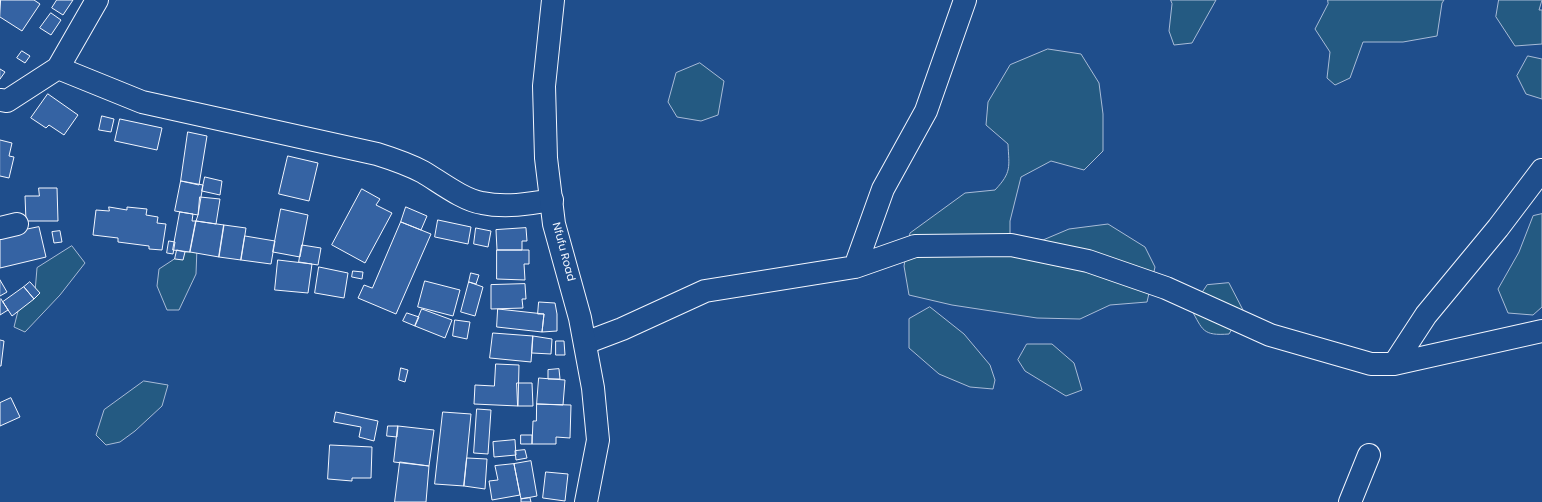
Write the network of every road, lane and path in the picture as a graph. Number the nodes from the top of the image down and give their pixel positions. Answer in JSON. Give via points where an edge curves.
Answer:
{"nodes":[{"id":1,"x":97,"y":0,"type":"edge"},
{"id":2,"x":553,"y":0,"type":"edge"},
{"id":3,"x":965,"y":0,"type":"edge"},
{"id":4,"x":58,"y":68,"type":"junction"},
{"id":5,"x":0,"y":100,"type":"edge"},
{"id":6,"x":1542,"y":170,"type":"edge"},
{"id":7,"x":552,"y":200,"type":"junction"},
{"id":8,"x":855,"y":267,"type":"junction"},
{"id":9,"x":1542,"y":331,"type":"edge"},
{"id":10,"x":585,"y":344,"type":"junction"},
{"id":11,"x":1394,"y":364,"type":"junction"},
{"id":12,"x":1369,"y":455,"type":"dead end"},
{"id":13,"x":586,"y":502,"type":"edge"},
{"id":14,"x":1350,"y":502,"type":"edge"}],
"edges":[{"from":1,"to":4,"type":"street"},
{"from":2,"to":7,"type":"street","name":"Nfufu Road","via":[[544,86],[546,158]]},
{"from":3,"to":8,"type":"street","via":[[926,111],[883,189]]},
{"from":4,"to":5,"type":"street","via":[[7,101]]},
{"from":4,"to":7,"type":"street","via":[[142,102],[397,160],[458,194],[481,203],[518,206]]},
{"from":6,"to":11,"type":"street","via":[[1426,315]]},
{"from":7,"to":10,"type":"street","name":"Nfufu Road","via":[[554,224]]},
{"from":8,"to":10,"type":"street","via":[[705,291]]},
{"from":8,"to":11,"type":"street","via":[[915,246],[1011,245],[1088,261],[1166,288],[1270,334],[1371,364]]},
{"from":9,"to":11,"type":"street"},
{"from":10,"to":13,"type":"street","name":"Nfufu Road","via":[[593,388],[598,440]]},
{"from":12,"to":14,"type":"street"}]}
